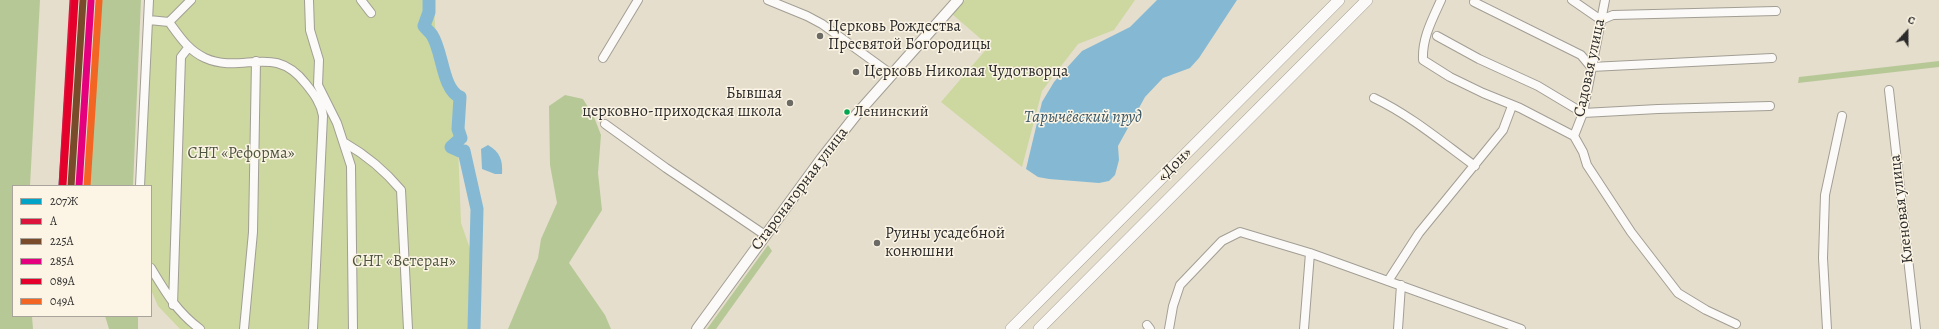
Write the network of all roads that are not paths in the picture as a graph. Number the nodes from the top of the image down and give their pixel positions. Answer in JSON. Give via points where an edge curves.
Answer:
{"nodes":[{"id":1,"x":150,"y":0,"type":"edge"},
{"id":2,"x":191,"y":0,"type":"edge"},
{"id":3,"x":309,"y":0,"type":"edge"},
{"id":4,"x":361,"y":0,"type":"edge"},
{"id":5,"x":638,"y":0,"type":"edge"},
{"id":6,"x":768,"y":0,"type":"edge"},
{"id":7,"x":793,"y":0,"type":"edge"},
{"id":8,"x":958,"y":0,"type":"edge"},
{"id":9,"x":1339,"y":0,"type":"edge"},
{"id":10,"x":1367,"y":0,"type":"edge"},
{"id":11,"x":1441,"y":0,"type":"edge"},
{"id":12,"x":1572,"y":0,"type":"edge"},
{"id":13,"x":1605,"y":0,"type":"edge"},
{"id":14,"x":1474,"y":2,"type":"dead end"},
{"id":15,"x":789,"y":9,"type":"junction"},
{"id":16,"x":1776,"y":11,"type":"dead end"},
{"id":17,"x":371,"y":13,"type":"dead end"},
{"id":18,"x":149,"y":20,"type":"junction"},
{"id":19,"x":1601,"y":20,"type":"junction"},
{"id":20,"x":168,"y":22,"type":"junction"},
{"id":21,"x":1437,"y":36,"type":"dead end"},
{"id":22,"x":188,"y":48,"type":"junction"},
{"id":23,"x":603,"y":58,"type":"dead end"},
{"id":24,"x":1772,"y":58,"type":"dead end"},
{"id":25,"x":256,"y":61,"type":"junction"},
{"id":26,"x":1591,"y":67,"type":"junction"},
{"id":27,"x":891,"y":74,"type":"junction"},
{"id":28,"x":1889,"y":90,"type":"dead end"},
{"id":29,"x":1374,"y":98,"type":"dead end"},
{"id":30,"x":1512,"y":106,"type":"junction"},
{"id":31,"x":1770,"y":106,"type":"dead end"},
{"id":32,"x":1583,"y":113,"type":"junction"},
{"id":33,"x":1842,"y":116,"type":"dead end"},
{"id":34,"x":605,"y":124,"type":"dead end"},
{"id":35,"x":1574,"y":136,"type":"junction"},
{"id":36,"x":345,"y":143,"type":"junction"},
{"id":37,"x":1475,"y":166,"type":"junction"},
{"id":38,"x":140,"y":185,"type":"edge"},
{"id":39,"x":765,"y":235,"type":"junction"},
{"id":40,"x":1310,"y":253,"type":"junction"},
{"id":41,"x":152,"y":270,"type":"edge"},
{"id":42,"x":1388,"y":281,"type":"junction"},
{"id":43,"x":1401,"y":285,"type":"junction"},
{"id":44,"x":173,"y":305,"type":"junction"},
{"id":45,"x":1736,"y":324,"type":"dead end"},
{"id":46,"x":200,"y":329,"type":"edge"},
{"id":47,"x":244,"y":329,"type":"edge"},
{"id":48,"x":314,"y":329,"type":"edge"},
{"id":49,"x":352,"y":329,"type":"edge"},
{"id":50,"x":408,"y":329,"type":"edge"},
{"id":51,"x":697,"y":329,"type":"edge"},
{"id":52,"x":1011,"y":329,"type":"edge"},
{"id":53,"x":1039,"y":329,"type":"edge"},
{"id":54,"x":1169,"y":329,"type":"edge"},
{"id":55,"x":1304,"y":329,"type":"edge"},
{"id":56,"x":1398,"y":329,"type":"edge"},
{"id":57,"x":1521,"y":329,"type":"edge"},
{"id":58,"x":1827,"y":329,"type":"edge"},
{"id":59,"x":1916,"y":329,"type":"edge"}],
"edges":[{"from":1,"to":18,"type":"street"},
{"from":2,"to":20,"type":"street"},
{"from":3,"to":36,"type":"street","via":[[310,30],[319,60],[318,85]]},
{"from":4,"to":17,"type":"street"},
{"from":5,"to":23,"type":"street"},
{"from":6,"to":15,"type":"street"},
{"from":7,"to":15,"type":"street"},
{"from":8,"to":27,"type":"main road","name":"Старонагорная улица"},
{"from":9,"to":52,"type":"highway","name":"«Дон»"},
{"from":10,"to":53,"type":"highway","name":"«Дон»"},
{"from":11,"to":30,"type":"street","via":[[1428,27],[1423,45],[1423,60],[1450,77]]},
{"from":12,"to":19,"type":"street"},
{"from":13,"to":19,"type":"street","name":"Садовая улица"},
{"from":14,"to":26,"type":"street","via":[[1580,55]]},
{"from":15,"to":27,"type":"street","via":[[822,24]]},
{"from":16,"to":19,"type":"street","via":[[1614,15]]},
{"from":18,"to":20,"type":"street"},
{"from":18,"to":38,"type":"street"},
{"from":19,"to":26,"type":"street","name":"Садовая улица"},
{"from":20,"to":22,"type":"street"},
{"from":21,"to":32,"type":"street","via":[[1538,86]]},
{"from":22,"to":25,"type":"street","via":[[206,58],[225,64]]},
{"from":22,"to":44,"type":"street","via":[[181,57]]},
{"from":24,"to":26,"type":"street"},
{"from":25,"to":47,"type":"street","via":[[253,232]]},
{"from":25,"to":48,"type":"street","via":[[281,63],[298,72],[321,105],[323,116]]},
{"from":26,"to":32,"type":"street","name":"Садовая улица"},
{"from":27,"to":39,"type":"main road","name":"Старонагорная улица","via":[[822,158]]},
{"from":28,"to":59,"type":"street","name":"Кленовая улица"},
{"from":29,"to":37,"type":"street"},
{"from":30,"to":35,"type":"street"},
{"from":30,"to":37,"type":"street","via":[[1503,130]]},
{"from":31,"to":32,"type":"street"},
{"from":32,"to":35,"type":"street","name":"Садовая улица"},
{"from":33,"to":58,"type":"street","via":[[1825,194],[1823,258]]},
{"from":34,"to":39,"type":"street"},
{"from":35,"to":45,"type":"street","via":[[1587,165],[1631,232],[1678,294]]},
{"from":36,"to":49,"type":"street","via":[[351,166]]},
{"from":36,"to":50,"type":"street","via":[[361,152],[390,177],[400,190]]},
{"from":37,"to":42,"type":"street","via":[[1419,233]]},
{"from":39,"to":51,"type":"main road","name":"Старонагорная улица"},
{"from":40,"to":42,"type":"street"},
{"from":40,"to":54,"type":"street","via":[[1240,232],[1222,241],[1180,285]]},
{"from":40,"to":55,"type":"street"},
{"from":41,"to":44,"type":"street"},
{"from":42,"to":43,"type":"street"},
{"from":43,"to":56,"type":"street"},
{"from":43,"to":57,"type":"street"},
{"from":44,"to":46,"type":"street"}]}
